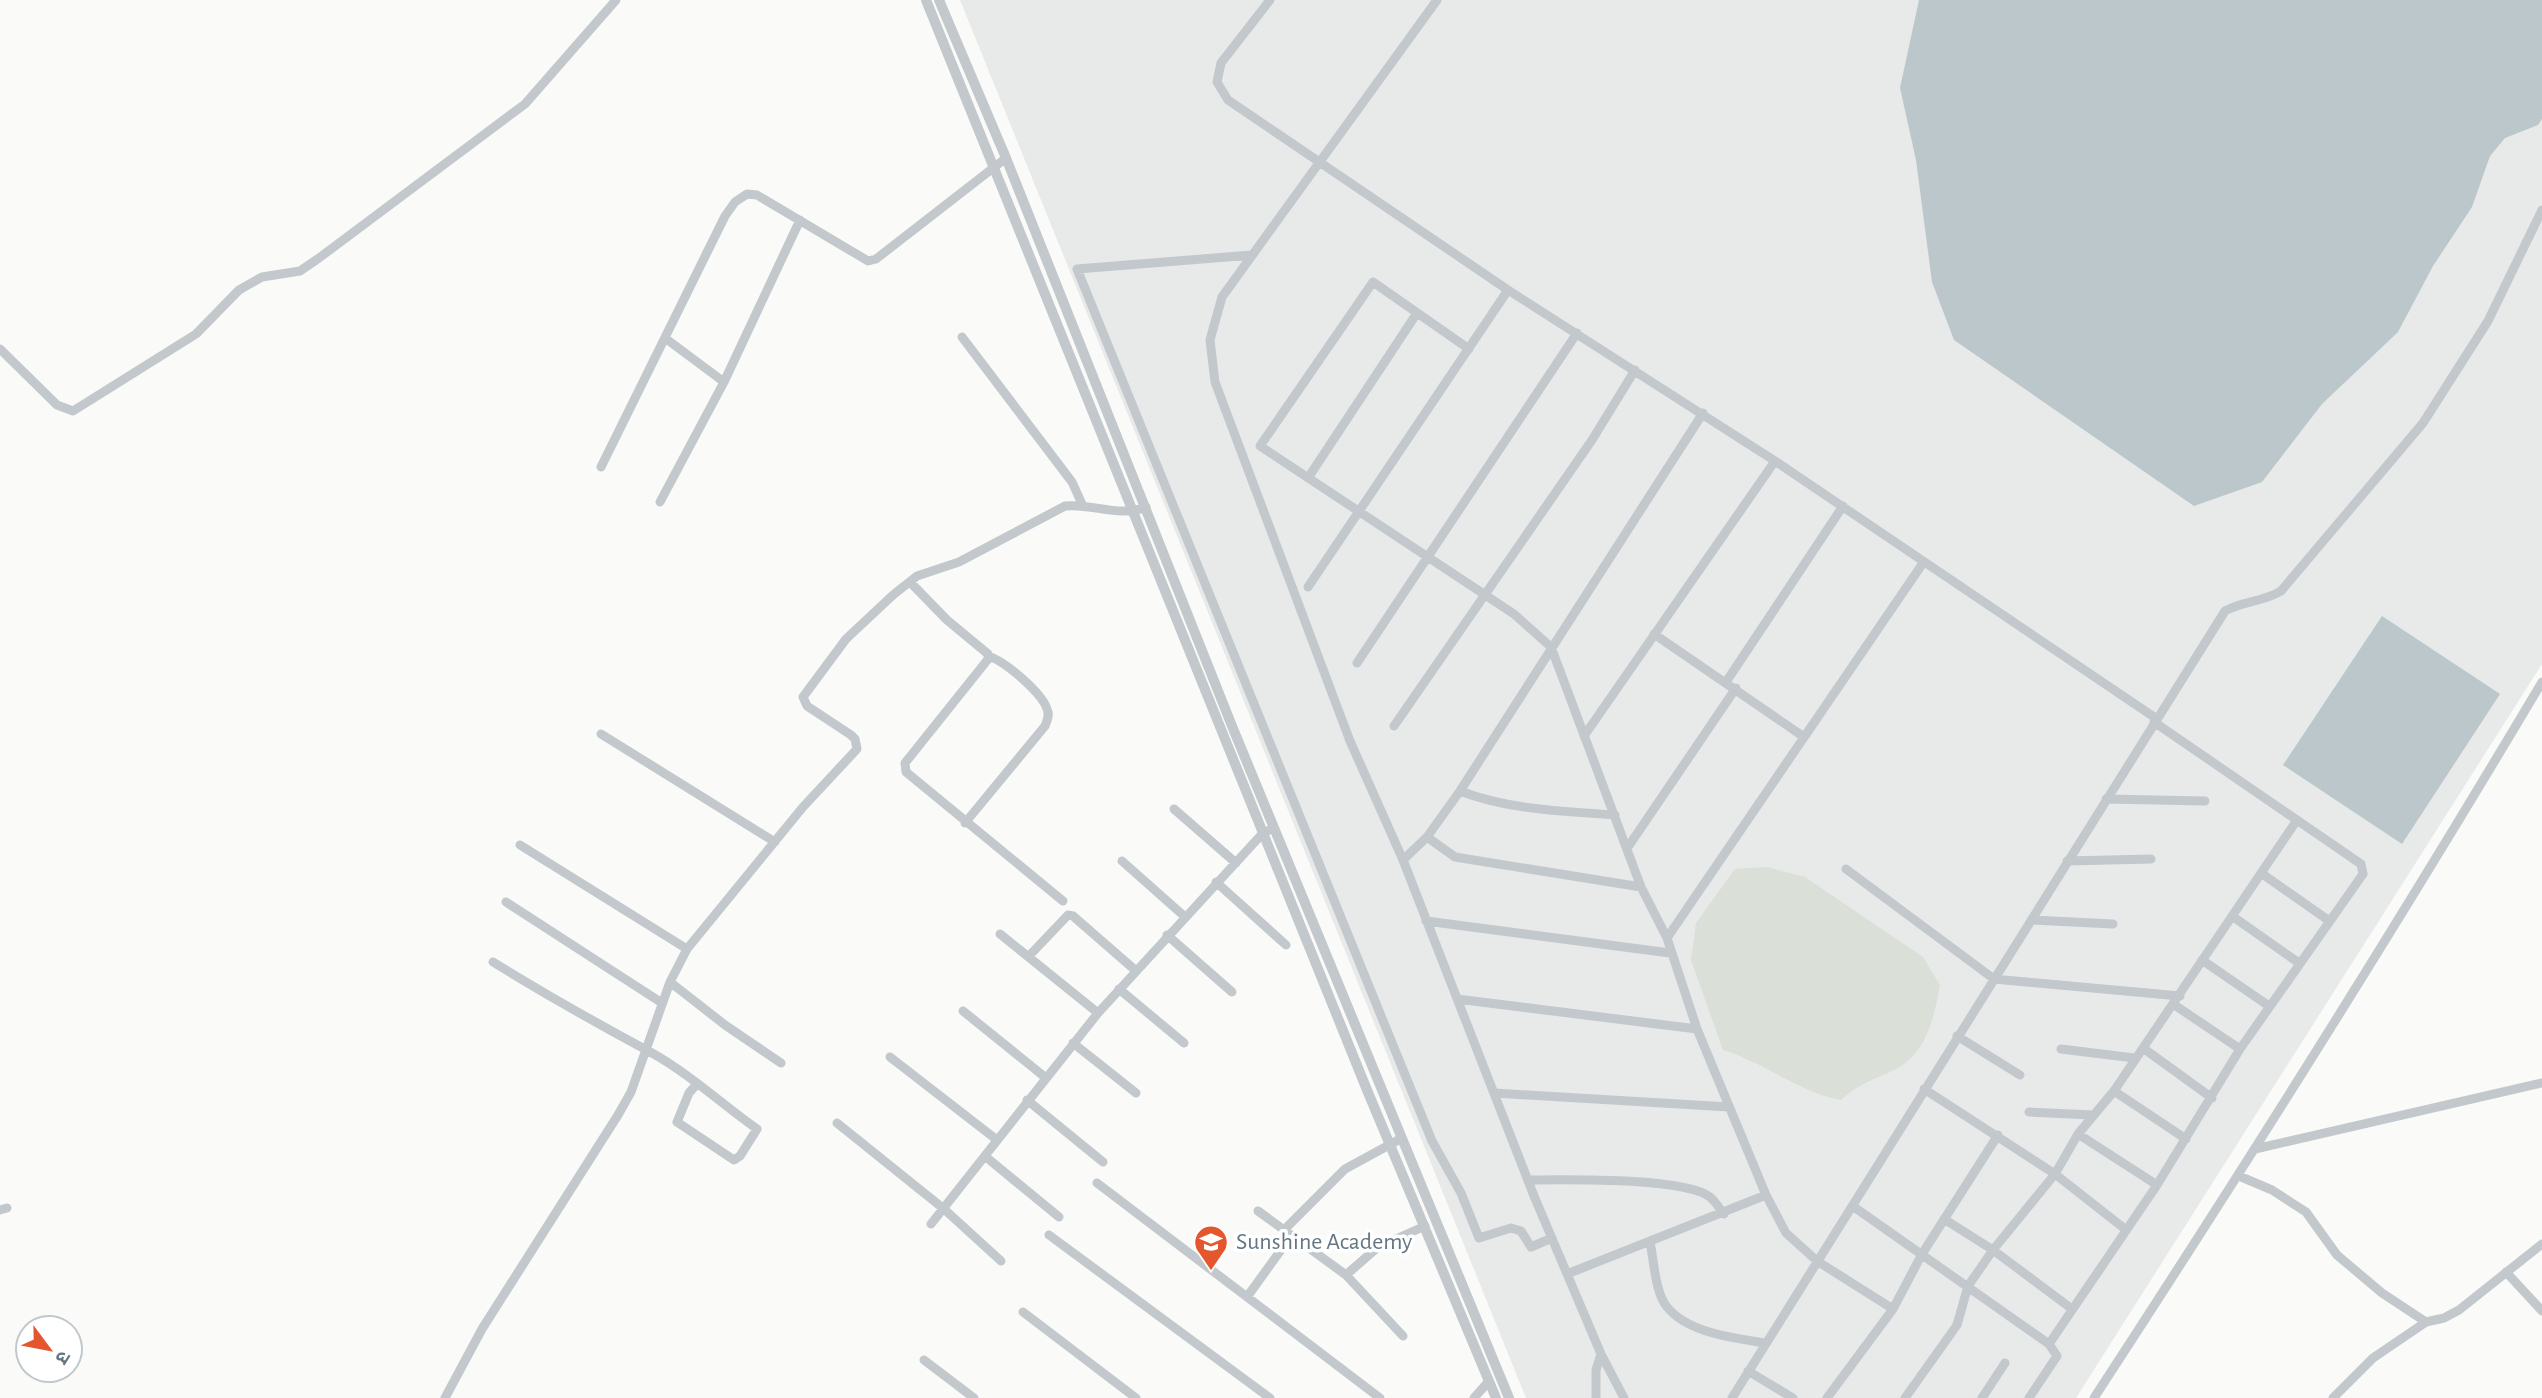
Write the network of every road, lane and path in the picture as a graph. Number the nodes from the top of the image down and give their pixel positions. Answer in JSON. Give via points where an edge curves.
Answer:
{"nodes":[{"id":1,"x":616,"y":0,"type":"edge"},
{"id":2,"x":926,"y":0,"type":"edge"},
{"id":3,"x":939,"y":0,"type":"edge"},
{"id":4,"x":1270,"y":0,"type":"edge"},
{"id":5,"x":1437,"y":0,"type":"edge"},
{"id":6,"x":1006,"y":158,"type":"junction"},
{"id":7,"x":1320,"y":164,"type":"junction"},
{"id":8,"x":995,"y":167,"type":"junction"},
{"id":9,"x":2542,"y":210,"type":"edge"},
{"id":10,"x":800,"y":220,"type":"junction"},
{"id":11,"x":1252,"y":255,"type":"junction"},
{"id":12,"x":1508,"y":290,"type":"junction"},
{"id":13,"x":1417,"y":313,"type":"junction"},
{"id":14,"x":1577,"y":333,"type":"junction"},
{"id":15,"x":961,"y":337,"type":"dead end"},
{"id":16,"x":666,"y":338,"type":"junction"},
{"id":17,"x":0,"y":349,"type":"edge"},
{"id":18,"x":1469,"y":349,"type":"junction"},
{"id":19,"x":1635,"y":370,"type":"junction"},
{"id":20,"x":724,"y":382,"type":"junction"},
{"id":21,"x":1703,"y":413,"type":"junction"},
{"id":22,"x":1775,"y":461,"type":"junction"},
{"id":23,"x":600,"y":467,"type":"dead end"},
{"id":24,"x":1308,"y":478,"type":"junction"},
{"id":25,"x":660,"y":502,"type":"dead end"},
{"id":26,"x":1082,"y":504,"type":"junction"},
{"id":27,"x":1843,"y":506,"type":"junction"},
{"id":28,"x":1146,"y":507,"type":"junction"},
{"id":29,"x":1358,"y":512,"type":"junction"},
{"id":30,"x":1133,"y":513,"type":"junction"},
{"id":31,"x":1426,"y":556,"type":"junction"},
{"id":32,"x":1923,"y":563,"type":"junction"},
{"id":33,"x":910,"y":582,"type":"junction"},
{"id":34,"x":1308,"y":587,"type":"dead end"},
{"id":35,"x":1485,"y":596,"type":"junction"},
{"id":36,"x":1654,"y":634,"type":"junction"},
{"id":37,"x":1551,"y":646,"type":"junction"},
{"id":38,"x":988,"y":656,"type":"junction"},
{"id":39,"x":1357,"y":663,"type":"dead end"},
{"id":40,"x":1726,"y":681,"type":"junction"},
{"id":41,"x":2542,"y":682,"type":"edge"},
{"id":42,"x":1736,"y":688,"type":"junction"},
{"id":43,"x":2156,"y":721,"type":"junction"},
{"id":44,"x":1394,"y":726,"type":"dead end"},
{"id":45,"x":601,"y":734,"type":"dead end"},
{"id":46,"x":1584,"y":736,"type":"junction"},
{"id":47,"x":1804,"y":737,"type":"junction"},
{"id":48,"x":1460,"y":791,"type":"junction"},
{"id":49,"x":2106,"y":799,"type":"junction"},
{"id":50,"x":2205,"y":801,"type":"dead end"},
{"id":51,"x":1174,"y":808,"type":"dead end"},
{"id":52,"x":1615,"y":815,"type":"junction"},
{"id":53,"x":2297,"y":820,"type":"junction"},
{"id":54,"x":965,"y":823,"type":"junction"},
{"id":55,"x":1274,"y":828,"type":"junction"},
{"id":56,"x":1263,"y":833,"type":"junction"},
{"id":57,"x":1427,"y":837,"type":"junction"},
{"id":58,"x":775,"y":842,"type":"junction"},
{"id":59,"x":520,"y":845,"type":"dead end"},
{"id":60,"x":1628,"y":847,"type":"junction"},
{"id":61,"x":2151,"y":859,"type":"dead end"},
{"id":62,"x":1404,"y":860,"type":"junction"},
{"id":63,"x":2067,"y":861,"type":"junction"},
{"id":64,"x":1122,"y":862,"type":"dead end"},
{"id":65,"x":1236,"y":863,"type":"junction"},
{"id":66,"x":1846,"y":869,"type":"dead end"},
{"id":67,"x":2261,"y":873,"type":"junction"},
{"id":68,"x":1216,"y":882,"type":"junction"},
{"id":69,"x":1641,"y":887,"type":"junction"},
{"id":70,"x":1063,"y":901,"type":"dead end"},
{"id":71,"x":506,"y":902,"type":"dead end"},
{"id":72,"x":1184,"y":916,"type":"junction"},
{"id":73,"x":2232,"y":916,"type":"junction"},
{"id":74,"x":2031,"y":920,"type":"junction"},
{"id":75,"x":2328,"y":920,"type":"junction"},
{"id":76,"x":1426,"y":921,"type":"junction"},
{"id":77,"x":2113,"y":925,"type":"dead end"},
{"id":78,"x":1000,"y":934,"type":"dead end"},
{"id":79,"x":1167,"y":935,"type":"junction"},
{"id":80,"x":1667,"y":938,"type":"junction"},
{"id":81,"x":1286,"y":945,"type":"dead end"},
{"id":82,"x":687,"y":949,"type":"junction"},
{"id":83,"x":1670,"y":953,"type":"junction"},
{"id":84,"x":1029,"y":956,"type":"junction"},
{"id":85,"x":2202,"y":960,"type":"junction"},
{"id":86,"x":493,"y":962,"type":"dead end"},
{"id":87,"x":2299,"y":963,"type":"junction"},
{"id":88,"x":1135,"y":970,"type":"junction"},
{"id":89,"x":1994,"y":979,"type":"junction"},
{"id":90,"x":670,"y":982,"type":"junction"},
{"id":91,"x":1119,"y":989,"type":"junction"},
{"id":92,"x":1232,"y":992,"type":"dead end"},
{"id":93,"x":2180,"y":996,"type":"junction"},
{"id":94,"x":1457,"y":999,"type":"junction"},
{"id":95,"x":662,"y":1003,"type":"junction"},
{"id":96,"x":2172,"y":1004,"type":"junction"},
{"id":97,"x":2269,"y":1006,"type":"junction"},
{"id":98,"x":962,"y":1011,"type":"dead end"},
{"id":99,"x":1098,"y":1013,"type":"junction"},
{"id":100,"x":1697,"y":1029,"type":"junction"},
{"id":101,"x":1957,"y":1036,"type":"junction"},
{"id":102,"x":1073,"y":1043,"type":"junction"},
{"id":103,"x":1184,"y":1043,"type":"dead end"},
{"id":104,"x":2143,"y":1048,"type":"junction"},
{"id":105,"x":2061,"y":1049,"type":"dead end"},
{"id":106,"x":2240,"y":1049,"type":"junction"},
{"id":107,"x":644,"y":1050,"type":"junction"},
{"id":108,"x":890,"y":1057,"type":"dead end"},
{"id":109,"x":2134,"y":1058,"type":"junction"},
{"id":110,"x":781,"y":1063,"type":"dead end"},
{"id":111,"x":2020,"y":1075,"type":"dead end"},
{"id":112,"x":1046,"y":1077,"type":"junction"},
{"id":113,"x":2542,"y":1083,"type":"edge"},
{"id":114,"x":696,"y":1085,"type":"junction"},
{"id":115,"x":1924,"y":1090,"type":"junction"},
{"id":116,"x":2114,"y":1091,"type":"junction"},
{"id":117,"x":1136,"y":1093,"type":"dead end"},
{"id":118,"x":1494,"y":1093,"type":"junction"},
{"id":119,"x":2212,"y":1098,"type":"junction"},
{"id":120,"x":1027,"y":1100,"type":"junction"},
{"id":121,"x":1729,"y":1107,"type":"junction"},
{"id":122,"x":2029,"y":1112,"type":"dead end"},
{"id":123,"x":2093,"y":1115,"type":"junction"},
{"id":124,"x":837,"y":1123,"type":"dead end"},
{"id":125,"x":2078,"y":1134,"type":"junction"},
{"id":126,"x":1998,"y":1135,"type":"junction"},
{"id":127,"x":1402,"y":1138,"type":"junction"},
{"id":128,"x":2186,"y":1139,"type":"junction"},
{"id":129,"x":997,"y":1140,"type":"junction"},
{"id":130,"x":1391,"y":1143,"type":"junction"},
{"id":131,"x":2255,"y":1149,"type":"junction"},
{"id":132,"x":986,"y":1157,"type":"junction"},
{"id":133,"x":1103,"y":1162,"type":"dead end"},
{"id":134,"x":2055,"y":1174,"type":"junction"},
{"id":135,"x":2239,"y":1176,"type":"junction"},
{"id":136,"x":1528,"y":1180,"type":"junction"},
{"id":137,"x":1097,"y":1183,"type":"dead end"},
{"id":138,"x":2157,"y":1185,"type":"junction"},
{"id":139,"x":1766,"y":1195,"type":"junction"},
{"id":140,"x":1854,"y":1207,"type":"junction"},
{"id":141,"x":944,"y":1209,"type":"junction"},
{"id":142,"x":1258,"y":1212,"type":"dead end"},
{"id":143,"x":1724,"y":1214,"type":"junction"},
{"id":144,"x":1059,"y":1217,"type":"dead end"},
{"id":145,"x":1944,"y":1219,"type":"junction"},
{"id":146,"x":931,"y":1224,"type":"dead end"},
{"id":147,"x":1425,"y":1226,"type":"junction"},
{"id":148,"x":2125,"y":1229,"type":"junction"},
{"id":149,"x":1288,"y":1233,"type":"junction"},
{"id":150,"x":1049,"y":1235,"type":"dead end"},
{"id":151,"x":1552,"y":1238,"type":"junction"},
{"id":152,"x":1650,"y":1242,"type":"junction"},
{"id":153,"x":2542,"y":1244,"type":"edge"},
{"id":154,"x":1993,"y":1250,"type":"junction"},
{"id":155,"x":1922,"y":1254,"type":"junction"},
{"id":156,"x":1001,"y":1261,"type":"dead end"},
{"id":157,"x":1818,"y":1261,"type":"junction"},
{"id":158,"x":2506,"y":1272,"type":"junction"},
{"id":159,"x":1567,"y":1274,"type":"junction"},
{"id":160,"x":1346,"y":1275,"type":"junction"},
{"id":161,"x":1968,"y":1286,"type":"junction"},
{"id":162,"x":1247,"y":1297,"type":"junction"},
{"id":163,"x":2072,"y":1308,"type":"junction"},
{"id":164,"x":1893,"y":1309,"type":"junction"},
{"id":165,"x":2542,"y":1311,"type":"edge"},
{"id":166,"x":1023,"y":1312,"type":"dead end"},
{"id":167,"x":2426,"y":1322,"type":"junction"},
{"id":168,"x":1403,"y":1336,"type":"dead end"},
{"id":169,"x":1765,"y":1343,"type":"junction"},
{"id":170,"x":2049,"y":1344,"type":"junction"},
{"id":171,"x":1601,"y":1354,"type":"junction"},
{"id":172,"x":924,"y":1360,"type":"dead end"},
{"id":173,"x":2005,"y":1363,"type":"dead end"},
{"id":174,"x":1748,"y":1371,"type":"junction"},
{"id":175,"x":1489,"y":1381,"type":"junction"},
{"id":176,"x":445,"y":1398,"type":"edge"},
{"id":177,"x":974,"y":1398,"type":"edge"},
{"id":178,"x":1136,"y":1398,"type":"edge"},
{"id":179,"x":1270,"y":1398,"type":"edge"},
{"id":180,"x":1380,"y":1398,"type":"edge"},
{"id":181,"x":1474,"y":1398,"type":"edge"},
{"id":182,"x":1496,"y":1398,"type":"edge"},
{"id":183,"x":1510,"y":1398,"type":"edge"},
{"id":184,"x":1596,"y":1398,"type":"edge"},
{"id":185,"x":1624,"y":1398,"type":"edge"},
{"id":186,"x":1732,"y":1398,"type":"edge"},
{"id":187,"x":1793,"y":1398,"type":"edge"},
{"id":188,"x":1827,"y":1398,"type":"edge"},
{"id":189,"x":1905,"y":1398,"type":"edge"},
{"id":190,"x":1982,"y":1398,"type":"edge"},
{"id":191,"x":2029,"y":1398,"type":"edge"},
{"id":192,"x":2094,"y":1398,"type":"edge"},
{"id":193,"x":2333,"y":1398,"type":"edge"}],
"edges":[{"from":1,"to":17,"type":"street","via":[[525,104],[300,271],[262,277],[239,290],[196,334],[73,411],[57,405]]},
{"from":2,"to":8,"type":"street"},
{"from":3,"to":6,"type":"street"},
{"from":4,"to":7,"type":"street","via":[[1221,63],[1217,82],[1228,100]]},
{"from":5,"to":7,"type":"street"},
{"from":6,"to":8,"type":"street"},
{"from":6,"to":28,"type":"street"},
{"from":7,"to":11,"type":"street"},
{"from":7,"to":12,"type":"street"},
{"from":8,"to":10,"type":"street","via":[[876,259],[868,261]]},
{"from":8,"to":30,"type":"street"},
{"from":9,"to":43,"type":"street","via":[[2488,321],[2423,423],[2281,591],[2225,611]]},
{"from":10,"to":16,"type":"street","via":[[757,195],[747,194],[735,202]]},
{"from":10,"to":20,"type":"street"},
{"from":11,"to":62,"type":"street","via":[[1222,297],[1210,340],[1215,382],[1350,741]]},
{"from":11,"to":151,"type":"street","via":[[1077,269],[1432,1142],[1461,1193],[1479,1238],[1511,1228],[1521,1230],[1531,1247]]},
{"from":12,"to":14,"type":"street"},
{"from":12,"to":18,"type":"street"},
{"from":13,"to":18,"type":"street"},
{"from":13,"to":24,"type":"street"},
{"from":13,"to":24,"type":"street","via":[[1373,282],[1260,446]]},
{"from":14,"to":19,"type":"street"},
{"from":14,"to":31,"type":"street"},
{"from":15,"to":26,"type":"street","via":[[1072,482]]},
{"from":16,"to":20,"type":"street"},
{"from":16,"to":23,"type":"street"},
{"from":18,"to":29,"type":"street"},
{"from":19,"to":21,"type":"street"},
{"from":19,"to":35,"type":"street"},
{"from":20,"to":25,"type":"street"},
{"from":21,"to":22,"type":"street"},
{"from":21,"to":37,"type":"street"},
{"from":22,"to":27,"type":"street"},
{"from":22,"to":36,"type":"street"},
{"from":24,"to":29,"type":"street"},
{"from":26,"to":30,"type":"street"},
{"from":26,"to":33,"type":"street","via":[[1039,517],[959,562]]},
{"from":27,"to":32,"type":"street"},
{"from":27,"to":40,"type":"street"},
{"from":28,"to":30,"type":"street"},
{"from":28,"to":55,"type":"street"},
{"from":29,"to":31,"type":"street"},
{"from":29,"to":34,"type":"street"},
{"from":30,"to":56,"type":"street"},
{"from":31,"to":35,"type":"street"},
{"from":31,"to":39,"type":"street"},
{"from":32,"to":43,"type":"street"},
{"from":32,"to":47,"type":"street"},
{"from":33,"to":38,"type":"street"},
{"from":33,"to":58,"type":"street","via":[[846,639],[803,697],[807,706],[856,739],[857,749]]},
{"from":35,"to":37,"type":"street","via":[[1536,630]]},
{"from":35,"to":44,"type":"street"},
{"from":36,"to":40,"type":"street"},
{"from":36,"to":46,"type":"street"},
{"from":37,"to":46,"type":"street"},
{"from":37,"to":48,"type":"street"},
{"from":38,"to":54,"type":"street","via":[[905,763],[906,772]]},
{"from":38,"to":54,"type":"street","via":[[999,659],[1023,680],[1047,708],[1048,717]]},
{"from":40,"to":42,"type":"street"},
{"from":41,"to":131,"type":"street"},
{"from":42,"to":47,"type":"street"},
{"from":42,"to":60,"type":"street"},
{"from":43,"to":49,"type":"street"},
{"from":43,"to":53,"type":"street"},
{"from":45,"to":58,"type":"street"},
{"from":46,"to":52,"type":"street"},
{"from":47,"to":80,"type":"street"},
{"from":48,"to":52,"type":"street","via":[[1483,800]]},
{"from":48,"to":57,"type":"street"},
{"from":49,"to":50,"type":"street"},
{"from":49,"to":63,"type":"street"},
{"from":51,"to":65,"type":"street"},
{"from":52,"to":60,"type":"street"},
{"from":53,"to":67,"type":"street"},
{"from":53,"to":75,"type":"street","via":[[2363,869]]},
{"from":54,"to":70,"type":"street"},
{"from":55,"to":56,"type":"street"},
{"from":55,"to":127,"type":"street"},
{"from":56,"to":65,"type":"street"},
{"from":56,"to":130,"type":"street"},
{"from":57,"to":62,"type":"street"},
{"from":57,"to":69,"type":"street","via":[[1455,857]]},
{"from":58,"to":82,"type":"street"},
{"from":59,"to":82,"type":"street"},
{"from":60,"to":69,"type":"street"},
{"from":61,"to":63,"type":"street"},
{"from":62,"to":76,"type":"street"},
{"from":63,"to":74,"type":"street"},
{"from":64,"to":72,"type":"street"},
{"from":65,"to":68,"type":"street"},
{"from":66,"to":89,"type":"street"},
{"from":67,"to":73,"type":"street"},
{"from":67,"to":75,"type":"street"},
{"from":68,"to":72,"type":"street"},
{"from":68,"to":81,"type":"street"},
{"from":69,"to":80,"type":"street"},
{"from":71,"to":95,"type":"street"},
{"from":72,"to":79,"type":"street"},
{"from":73,"to":85,"type":"street"},
{"from":73,"to":87,"type":"street"},
{"from":74,"to":77,"type":"street"},
{"from":74,"to":89,"type":"street"},
{"from":75,"to":87,"type":"street"},
{"from":76,"to":83,"type":"street"},
{"from":76,"to":94,"type":"street"},
{"from":78,"to":84,"type":"street"},
{"from":79,"to":88,"type":"street"},
{"from":79,"to":92,"type":"street"},
{"from":80,"to":83,"type":"street"},
{"from":82,"to":90,"type":"street"},
{"from":83,"to":100,"type":"street"},
{"from":84,"to":88,"type":"street","via":[[1068,915]]},
{"from":84,"to":99,"type":"street"},
{"from":85,"to":93,"type":"street"},
{"from":85,"to":97,"type":"street"},
{"from":86,"to":107,"type":"street"},
{"from":87,"to":97,"type":"street"},
{"from":88,"to":91,"type":"street"},
{"from":89,"to":93,"type":"street"},
{"from":89,"to":101,"type":"street"},
{"from":90,"to":95,"type":"street"},
{"from":90,"to":110,"type":"street"},
{"from":91,"to":99,"type":"street"},
{"from":91,"to":103,"type":"street"},
{"from":93,"to":96,"type":"street"},
{"from":94,"to":100,"type":"street"},
{"from":94,"to":118,"type":"street"},
{"from":95,"to":107,"type":"street"},
{"from":96,"to":104,"type":"street"},
{"from":96,"to":106,"type":"street"},
{"from":97,"to":106,"type":"street"},
{"from":98,"to":112,"type":"street"},
{"from":99,"to":102,"type":"street"},
{"from":100,"to":121,"type":"street"},
{"from":101,"to":111,"type":"street"},
{"from":101,"to":115,"type":"street"},
{"from":102,"to":112,"type":"street"},
{"from":102,"to":117,"type":"street"},
{"from":104,"to":109,"type":"street"},
{"from":104,"to":119,"type":"street"},
{"from":105,"to":109,"type":"street"},
{"from":106,"to":119,"type":"street"},
{"from":107,"to":114,"type":"street"},
{"from":107,"to":176,"type":"street","via":[[618,1115],[489,1318]]},
{"from":108,"to":129,"type":"street"},
{"from":109,"to":116,"type":"street"},
{"from":112,"to":120,"type":"street"},
{"from":113,"to":131,"type":"street"},
{"from":114,"to":114,"type":"street","via":[[677,1122],[734,1160],[757,1129]]},
{"from":115,"to":126,"type":"street"},
{"from":115,"to":140,"type":"street"},
{"from":116,"to":123,"type":"street"},
{"from":116,"to":128,"type":"street"},
{"from":118,"to":121,"type":"street"},
{"from":118,"to":136,"type":"street"},
{"from":119,"to":128,"type":"street"},
{"from":120,"to":129,"type":"street"},
{"from":120,"to":133,"type":"street"},
{"from":121,"to":139,"type":"street"},
{"from":122,"to":123,"type":"street"},
{"from":123,"to":125,"type":"street"},
{"from":124,"to":141,"type":"street"},
{"from":125,"to":134,"type":"street"},
{"from":125,"to":138,"type":"street"},
{"from":126,"to":134,"type":"street"},
{"from":126,"to":145,"type":"street"},
{"from":127,"to":130,"type":"street"},
{"from":127,"to":183,"type":"street"},
{"from":128,"to":138,"type":"street"},
{"from":129,"to":132,"type":"street"},
{"from":130,"to":147,"type":"street"},
{"from":130,"to":149,"type":"street","via":[[1345,1169]]},
{"from":131,"to":135,"type":"street"},
{"from":132,"to":141,"type":"street"},
{"from":132,"to":144,"type":"street"},
{"from":134,"to":148,"type":"street"},
{"from":134,"to":154,"type":"street"},
{"from":135,"to":167,"type":"street","via":[[2306,1212],[2337,1255]]},
{"from":135,"to":192,"type":"street"},
{"from":136,"to":143,"type":"street","via":[[1607,1179],[1696,1191],[1710,1197]]},
{"from":136,"to":151,"type":"street"},
{"from":137,"to":162,"type":"street"},
{"from":138,"to":148,"type":"street"},
{"from":139,"to":143,"type":"street"},
{"from":139,"to":157,"type":"street","via":[[1786,1233]]},
{"from":140,"to":155,"type":"street"},
{"from":140,"to":157,"type":"street"},
{"from":141,"to":146,"type":"street"},
{"from":141,"to":156,"type":"street"},
{"from":142,"to":149,"type":"street"},
{"from":143,"to":152,"type":"street"},
{"from":145,"to":154,"type":"street"},
{"from":145,"to":155,"type":"street"},
{"from":147,"to":160,"type":"street","via":[[1378,1247]]},
{"from":147,"to":175,"type":"street"},
{"from":148,"to":163,"type":"street"},
{"from":149,"to":160,"type":"street"},
{"from":149,"to":162,"type":"street"},
{"from":150,"to":179,"type":"street"},
{"from":151,"to":159,"type":"street"},
{"from":152,"to":159,"type":"street"},
{"from":152,"to":169,"type":"street","via":[[1667,1307],[1689,1323],[1727,1337]]},
{"from":153,"to":158,"type":"street"},
{"from":154,"to":161,"type":"street"},
{"from":154,"to":163,"type":"street"},
{"from":155,"to":161,"type":"street"},
{"from":155,"to":164,"type":"street"},
{"from":157,"to":164,"type":"street"},
{"from":157,"to":169,"type":"street"},
{"from":158,"to":165,"type":"street"},
{"from":158,"to":167,"type":"street","via":[[2459,1310]]},
{"from":159,"to":171,"type":"street"},
{"from":160,"to":168,"type":"street"},
{"from":161,"to":170,"type":"street"},
{"from":161,"to":189,"type":"street","via":[[1958,1325]]},
{"from":162,"to":180,"type":"street"},
{"from":163,"to":170,"type":"street"},
{"from":164,"to":188,"type":"street"},
{"from":166,"to":178,"type":"street"},
{"from":167,"to":193,"type":"street","via":[[2373,1358]]},
{"from":169,"to":174,"type":"street"},
{"from":170,"to":191,"type":"street","via":[[2057,1356]]},
{"from":171,"to":184,"type":"street"},
{"from":171,"to":185,"type":"street"},
{"from":172,"to":177,"type":"street"},
{"from":173,"to":190,"type":"street"},
{"from":174,"to":186,"type":"street"},
{"from":174,"to":187,"type":"street"},
{"from":175,"to":181,"type":"street"},
{"from":175,"to":182,"type":"street"}]}
